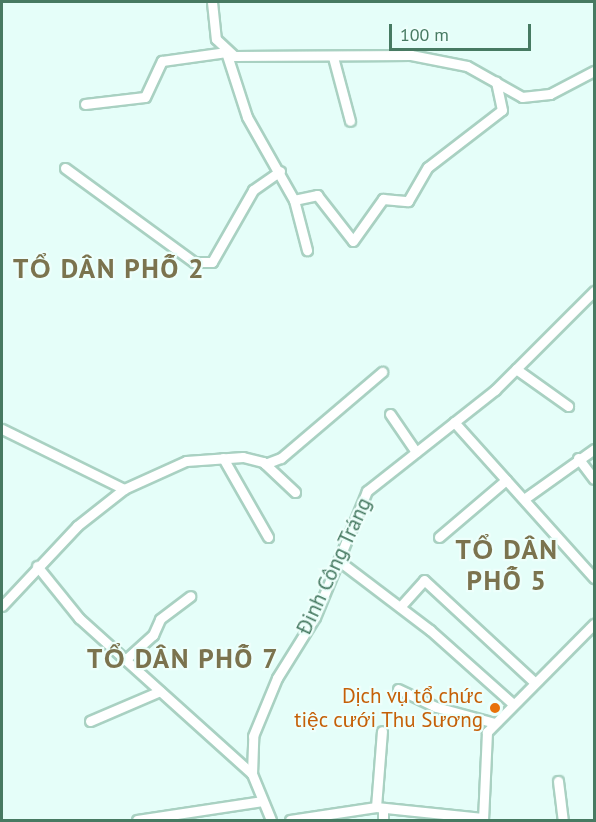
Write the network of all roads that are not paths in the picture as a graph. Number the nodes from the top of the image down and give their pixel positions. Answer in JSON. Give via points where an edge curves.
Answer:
{"nodes":[{"id":1,"x":212,"y":2,"type":"edge"},
{"id":2,"x":226,"y":52,"type":"junction"},
{"id":3,"x":333,"y":57,"type":"junction"},
{"id":4,"x":594,"y":71,"type":"edge"},
{"id":5,"x":496,"y":82,"type":"junction"},
{"id":6,"x":85,"y":104,"type":"dead end"},
{"id":7,"x":350,"y":121,"type":"dead end"},
{"id":8,"x":65,"y":168,"type":"dead end"},
{"id":9,"x":280,"y":171,"type":"junction"},
{"id":10,"x":294,"y":200,"type":"junction"},
{"id":11,"x":307,"y":250,"type":"dead end"},
{"id":12,"x":594,"y":291,"type":"edge"},
{"id":13,"x":516,"y":369,"type":"junction"},
{"id":14,"x":382,"y":372,"type":"dead end"},
{"id":15,"x":568,"y":406,"type":"dead end"},
{"id":16,"x":390,"y":414,"type":"dead end"},
{"id":17,"x":454,"y":422,"type":"junction"},
{"id":18,"x":2,"y":429,"type":"edge"},
{"id":19,"x":594,"y":449,"type":"edge"},
{"id":20,"x":416,"y":452,"type":"junction"},
{"id":21,"x":223,"y":458,"type":"junction"},
{"id":22,"x":578,"y":458,"type":"junction"},
{"id":23,"x":265,"y":464,"type":"junction"},
{"id":24,"x":594,"y":479,"type":"edge"},
{"id":25,"x":506,"y":480,"type":"junction"},
{"id":26,"x":124,"y":489,"type":"junction"},
{"id":27,"x":295,"y":492,"type":"dead end"},
{"id":28,"x":524,"y":500,"type":"junction"},
{"id":29,"x":268,"y":537,"type":"dead end"},
{"id":30,"x":439,"y":537,"type":"dead end"},
{"id":31,"x":339,"y":561,"type":"junction"},
{"id":32,"x":37,"y":566,"type":"junction"},
{"id":33,"x":594,"y":578,"type":"edge"},
{"id":34,"x":190,"y":596,"type":"dead end"},
{"id":35,"x":2,"y":606,"type":"edge"},
{"id":36,"x":400,"y":607,"type":"junction"},
{"id":37,"x":594,"y":624,"type":"edge"},
{"id":38,"x":125,"y":660,"type":"junction"},
{"id":39,"x":534,"y":682,"type":"junction"},
{"id":40,"x":398,"y":689,"type":"dead end"},
{"id":41,"x":160,"y":691,"type":"junction"},
{"id":42,"x":513,"y":704,"type":"junction"},
{"id":43,"x":90,"y":721,"type":"dead end"},
{"id":44,"x":495,"y":723,"type":"junction"},
{"id":45,"x":382,"y":731,"type":"dead end"},
{"id":46,"x":252,"y":774,"type":"junction"},
{"id":47,"x":558,"y":781,"type":"dead end"},
{"id":48,"x":263,"y":801,"type":"junction"},
{"id":49,"x":379,"y":808,"type":"junction"},
{"id":50,"x":483,"y":819,"type":"edge"},
{"id":51,"x":137,"y":820,"type":"edge"},
{"id":52,"x":271,"y":820,"type":"edge"},
{"id":53,"x":290,"y":820,"type":"edge"},
{"id":54,"x":383,"y":820,"type":"edge"},
{"id":55,"x":563,"y":820,"type":"edge"}],
"edges":[{"from":1,"to":2,"type":"street","via":[[216,39]]},
{"from":2,"to":3,"type":"street"},
{"from":2,"to":6,"type":"street","via":[[162,61],[145,97]]},
{"from":2,"to":9,"type":"street","via":[[247,117]]},
{"from":3,"to":5,"type":"street","via":[[411,55],[466,66]]},
{"from":3,"to":7,"type":"street"},
{"from":4,"to":5,"type":"street","via":[[550,94],[522,97]]},
{"from":5,"to":10,"type":"street","via":[[502,110],[428,167],[408,201],[383,199],[353,241],[316,195]]},
{"from":8,"to":9,"type":"street","via":[[194,262],[212,262],[253,190]]},
{"from":9,"to":10,"type":"street"},
{"from":10,"to":11,"type":"street"},
{"from":12,"to":13,"type":"street","name":"Đinh Công Tráng"},
{"from":13,"to":15,"type":"street"},
{"from":13,"to":17,"type":"street","name":"Đinh Công Tráng"},
{"from":14,"to":23,"type":"street","via":[[281,458]]},
{"from":16,"to":20,"type":"street"},
{"from":17,"to":20,"type":"street","name":"Đinh Công Tráng"},
{"from":17,"to":25,"type":"street"},
{"from":18,"to":26,"type":"street"},
{"from":19,"to":22,"type":"street"},
{"from":20,"to":31,"type":"street","name":"Đinh Công Tráng","via":[[367,491]]},
{"from":21,"to":23,"type":"street"},
{"from":21,"to":26,"type":"street","via":[[186,461]]},
{"from":21,"to":29,"type":"street"},
{"from":22,"to":24,"type":"street"},
{"from":22,"to":28,"type":"street"},
{"from":23,"to":27,"type":"street"},
{"from":25,"to":28,"type":"street"},
{"from":25,"to":30,"type":"street"},
{"from":26,"to":32,"type":"street"},
{"from":28,"to":33,"type":"street"},
{"from":31,"to":36,"type":"street"},
{"from":31,"to":46,"type":"street","name":"Đinh Công Tráng","via":[[253,736]]},
{"from":32,"to":35,"type":"street"},
{"from":32,"to":38,"type":"street","via":[[79,618]]},
{"from":34,"to":38,"type":"street","via":[[160,619],[153,635]]},
{"from":36,"to":39,"type":"street","via":[[424,580]]},
{"from":36,"to":42,"type":"street"},
{"from":37,"to":39,"type":"street"},
{"from":38,"to":41,"type":"street"},
{"from":39,"to":42,"type":"street"},
{"from":40,"to":44,"type":"street","via":[[436,707]]},
{"from":41,"to":43,"type":"street"},
{"from":41,"to":46,"type":"street"},
{"from":42,"to":44,"type":"street"},
{"from":44,"to":50,"type":"street","via":[[487,732]]},
{"from":45,"to":49,"type":"street"},
{"from":46,"to":48,"type":"street","name":"Đinh Công Tráng"},
{"from":47,"to":55,"type":"street"},
{"from":48,"to":51,"type":"street"},
{"from":48,"to":52,"type":"street","name":"Đinh Công Tráng"},
{"from":49,"to":50,"type":"street"},
{"from":49,"to":53,"type":"street"},
{"from":49,"to":54,"type":"street"}]}
